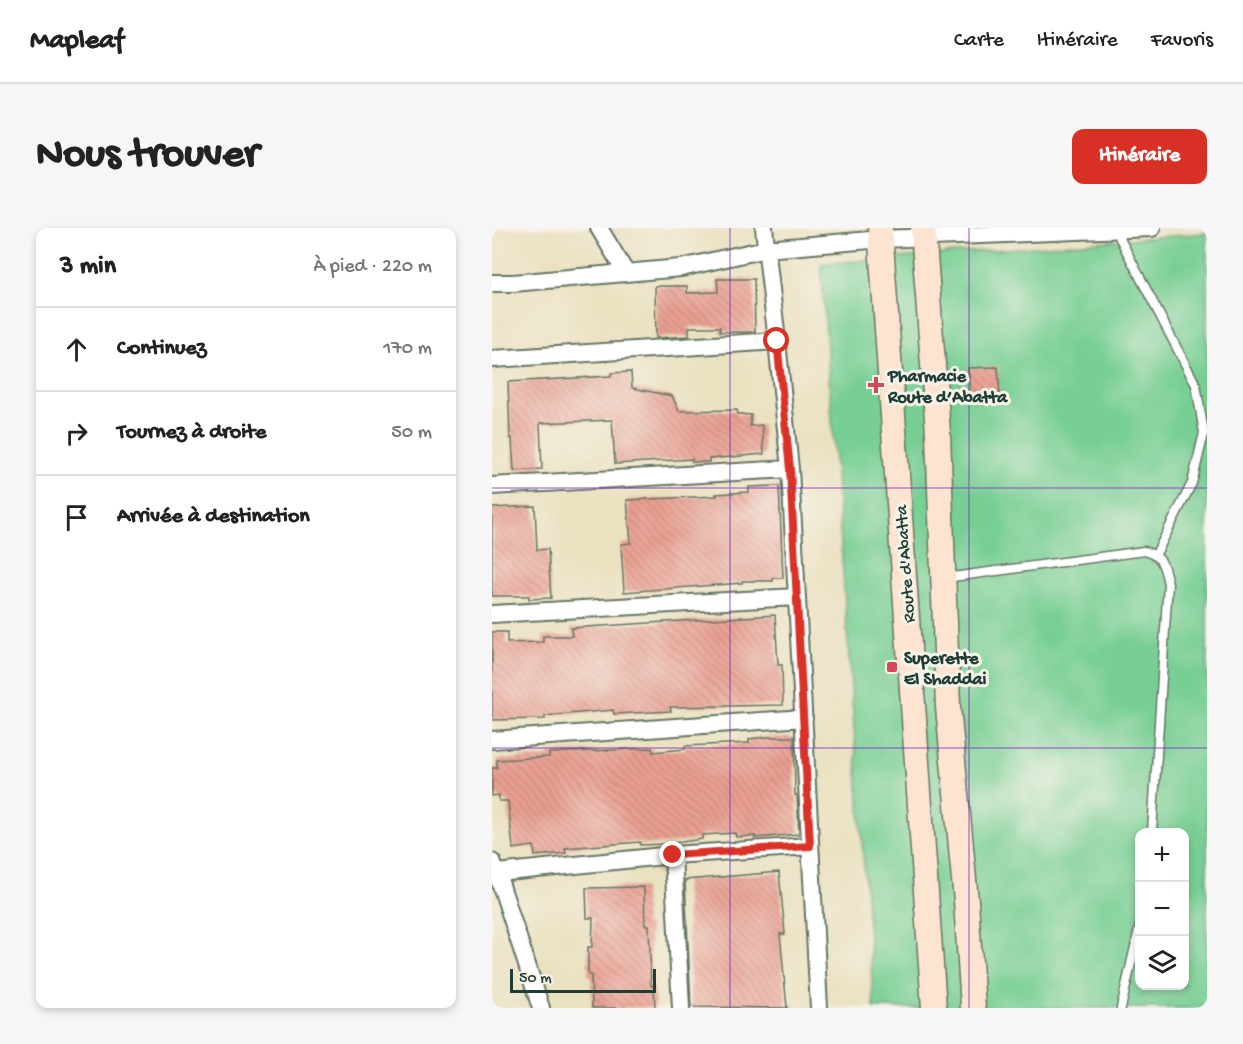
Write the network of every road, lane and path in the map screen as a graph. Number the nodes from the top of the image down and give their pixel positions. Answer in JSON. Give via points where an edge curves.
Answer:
{"nodes":[{"id":1,"x":599,"y":228,"type":"edge"},
{"id":2,"x":764,"y":228,"type":"edge"},
{"id":3,"x":1152,"y":228,"type":"edge"},
{"id":4,"x":1115,"y":229,"type":"edge"},
{"id":5,"x":923,"y":232,"type":"edge"},
{"id":6,"x":881,"y":233,"type":"edge"},
{"id":7,"x":766,"y":249,"type":"junction"},
{"id":8,"x":626,"y":273,"type":"junction"},
{"id":9,"x":492,"y":283,"type":"edge"},
{"id":10,"x":777,"y":341,"type":"junction"},
{"id":11,"x":492,"y":359,"type":"edge"},
{"id":12,"x":790,"y":469,"type":"junction"},
{"id":13,"x":492,"y":486,"type":"edge"},
{"id":14,"x":1156,"y":554,"type":"junction"},
{"id":15,"x":944,"y":578,"type":"junction"},
{"id":16,"x":797,"y":597,"type":"junction"},
{"id":17,"x":492,"y":614,"type":"edge"},
{"id":18,"x":804,"y":718,"type":"junction"},
{"id":19,"x":492,"y":740,"type":"edge"},
{"id":20,"x":1152,"y":828,"type":"edge"},
{"id":21,"x":810,"y":846,"type":"junction"},
{"id":22,"x":673,"y":855,"type":"junction"},
{"id":23,"x":495,"y":867,"type":"edge"},
{"id":24,"x":1138,"y":936,"type":"edge"},
{"id":25,"x":541,"y":1008,"type":"edge"},
{"id":26,"x":681,"y":1008,"type":"edge"},
{"id":27,"x":819,"y":1008,"type":"edge"},
{"id":28,"x":934,"y":1008,"type":"edge"},
{"id":29,"x":973,"y":1008,"type":"edge"},
{"id":30,"x":1121,"y":1008,"type":"edge"}],
"edges":[{"from":1,"to":8,"type":"street"},
{"from":2,"to":7,"type":"street"},
{"from":3,"to":4,"type":"street"},
{"from":4,"to":5,"type":"street"},
{"from":4,"to":14,"type":"lane","via":[[1196,385],[1204,433],[1192,483]]},
{"from":5,"to":6,"type":"street"},
{"from":5,"to":15,"type":"street","name":"Route d'Abatta"},
{"from":6,"to":7,"type":"street"},
{"from":6,"to":28,"type":"street","name":"Route d'Abatta"},
{"from":7,"to":8,"type":"street","via":[[681,268]]},
{"from":7,"to":10,"type":"street"},
{"from":8,"to":9,"type":"street"},
{"from":10,"to":11,"type":"street"},
{"from":10,"to":12,"type":"street"},
{"from":12,"to":13,"type":"street"},
{"from":12,"to":16,"type":"street"},
{"from":14,"to":15,"type":"lane","via":[[1144,551]]},
{"from":14,"to":20,"type":"lane","via":[[1168,583]]},
{"from":15,"to":29,"type":"street","name":"Route d'Abatta","via":[[948,708]]},
{"from":16,"to":17,"type":"street"},
{"from":16,"to":18,"type":"street"},
{"from":18,"to":19,"type":"street"},
{"from":18,"to":21,"type":"street"},
{"from":21,"to":22,"type":"street"},
{"from":21,"to":27,"type":"street"},
{"from":22,"to":23,"type":"street"},
{"from":22,"to":26,"type":"street"},
{"from":23,"to":25,"type":"street"},
{"from":24,"to":30,"type":"lane"}]}
